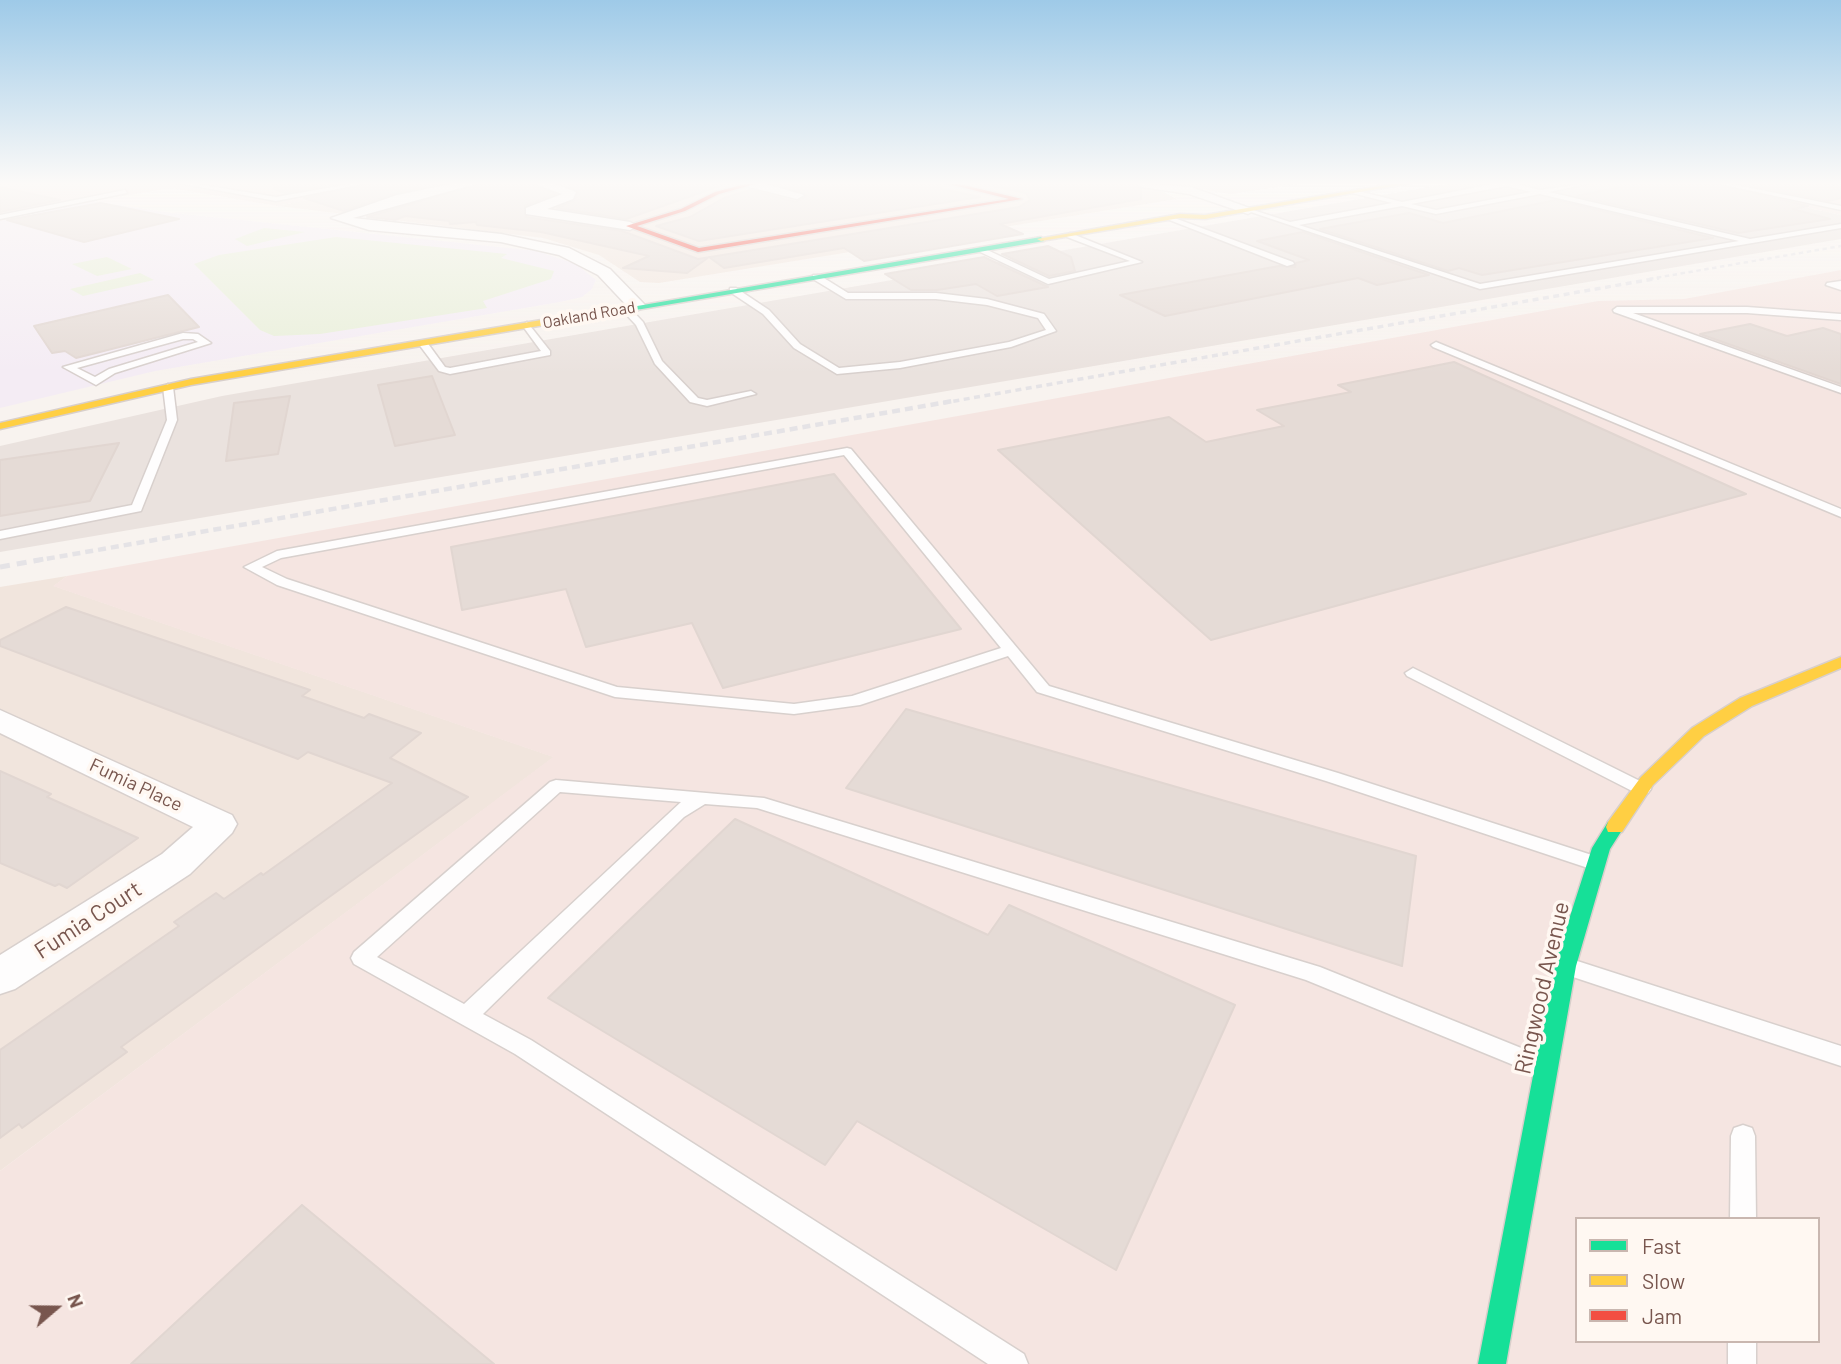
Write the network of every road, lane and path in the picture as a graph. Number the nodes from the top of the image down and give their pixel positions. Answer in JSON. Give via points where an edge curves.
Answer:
{"nodes":[{"id":1,"x":543,"y":247,"type":"edge"},
{"id":2,"x":689,"y":247,"type":"edge"},
{"id":3,"x":719,"y":247,"type":"edge"},
{"id":4,"x":1000,"y":247,"type":"edge"},
{"id":5,"x":1099,"y":247,"type":"edge"},
{"id":6,"x":1247,"y":247,"type":"edge"},
{"id":7,"x":1358,"y":247,"type":"edge"},
{"id":8,"x":1717,"y":247,"type":"edge"},
{"id":9,"x":980,"y":250,"type":"junction"},
{"id":10,"x":1290,"y":264,"type":"dead end"},
{"id":11,"x":816,"y":277,"type":"junction"},
{"id":12,"x":733,"y":290,"type":"junction"},
{"id":13,"x":631,"y":307,"type":"junction"},
{"id":14,"x":1841,"y":317,"type":"edge"},
{"id":15,"x":527,"y":325,"type":"junction"},
{"id":16,"x":423,"y":343,"type":"junction"},
{"id":17,"x":1436,"y":345,"type":"dead end"},
{"id":18,"x":96,"y":382,"type":"junction"},
{"id":19,"x":168,"y":387,"type":"junction"},
{"id":20,"x":1841,"y":390,"type":"edge"},
{"id":21,"x":751,"y":394,"type":"dead end"},
{"id":22,"x":99,"y":403,"type":"junction"},
{"id":23,"x":0,"y":426,"type":"edge"},
{"id":24,"x":1841,"y":513,"type":"edge"},
{"id":25,"x":0,"y":535,"type":"edge"},
{"id":26,"x":1010,"y":650,"type":"junction"},
{"id":27,"x":1841,"y":662,"type":"edge"},
{"id":28,"x":1413,"y":673,"type":"dead end"},
{"id":29,"x":0,"y":720,"type":"edge"},
{"id":30,"x":1642,"y":789,"type":"junction"},
{"id":31,"x":699,"y":799,"type":"junction"},
{"id":32,"x":176,"y":864,"type":"joint"},
{"id":33,"x":1596,"y":864,"type":"junction"},
{"id":34,"x":1565,"y":966,"type":"junction"},
{"id":35,"x":0,"y":977,"type":"edge"},
{"id":36,"x":467,"y":1015,"type":"junction"},
{"id":37,"x":1841,"y":1056,"type":"edge"},
{"id":38,"x":1546,"y":1068,"type":"junction"},
{"id":39,"x":1743,"y":1136,"type":"dead end"},
{"id":40,"x":1743,"y":1217,"type":"edge"},
{"id":41,"x":1742,"y":1343,"type":"edge"},
{"id":42,"x":1014,"y":1364,"type":"edge"},
{"id":43,"x":1492,"y":1364,"type":"edge"},
{"id":44,"x":1742,"y":1364,"type":"edge"}],
"edges":[{"from":1,"to":13,"type":"street","via":[[564,251],[604,272]]},
{"from":2,"to":3,"type":"main road"},
{"from":4,"to":9,"type":"main road","name":"Oakland Road"},
{"from":5,"to":9,"type":"lane","via":[[1138,262],[1048,282]]},
{"from":6,"to":10,"type":"lane"},
{"from":7,"to":8,"type":"lane","via":[[1480,287]]},
{"from":9,"to":11,"type":"main road","name":"Oakland Road"},
{"from":11,"to":12,"type":"main road","name":"Oakland Road"},
{"from":11,"to":12,"type":"lane","via":[[846,296],[936,296],[987,302],[1041,316],[1051,331],[1011,344],[900,365],[837,371],[797,346],[766,312]]},
{"from":12,"to":13,"type":"main road","name":"Oakland Road"},
{"from":13,"to":15,"type":"main road","name":"Oakland Road"},
{"from":13,"to":21,"type":"lane","via":[[658,362],[694,400],[707,403]]},
{"from":14,"to":20,"type":"lane","via":[[1747,310],[1617,310]]},
{"from":15,"to":16,"type":"main road","name":"Oakland Road"},
{"from":15,"to":16,"type":"lane","via":[[547,353],[450,371],[442,369]]},
{"from":16,"to":19,"type":"main road","name":"Oakland Road"},
{"from":17,"to":24,"type":"lane"},
{"from":18,"to":18,"type":"lane","via":[[112,371],[206,343],[183,336],[68,367]]},
{"from":18,"to":22,"type":"lane"},
{"from":19,"to":22,"type":"main road","name":"Oakland Road"},
{"from":19,"to":25,"type":"lane","via":[[172,420],[137,508]]},
{"from":22,"to":23,"type":"main road","name":"Oakland Road"},
{"from":26,"to":26,"type":"lane","via":[[847,451],[277,555],[251,566],[282,582],[615,692],[794,709],[854,701]]},
{"from":26,"to":33,"type":"lane","via":[[1043,689]]},
{"from":27,"to":30,"type":"main road","name":"Ringwood Avenue","via":[[1746,702],[1698,732]]},
{"from":28,"to":30,"type":"lane"},
{"from":29,"to":32,"type":"street","name":"Fumia Place","via":[[219,824]]},
{"from":30,"to":33,"type":"main road","name":"Ringwood Avenue","via":[[1601,848]]},
{"from":31,"to":36,"type":"lane","via":[[677,813]]},
{"from":31,"to":36,"type":"lane","via":[[556,786],[361,958]]},
{"from":31,"to":38,"type":"lane","via":[[758,803],[1299,969]]},
{"from":32,"to":35,"type":"street","name":"Fumia Court"},
{"from":33,"to":34,"type":"main road","name":"Ringwood Avenue"},
{"from":34,"to":37,"type":"lane"},
{"from":34,"to":38,"type":"main road","name":"Ringwood Avenue"},
{"from":36,"to":42,"type":"lane"},
{"from":38,"to":43,"type":"main road","name":"Ringwood Avenue"},
{"from":39,"to":40,"type":"lane"},
{"from":41,"to":44,"type":"lane"}]}
